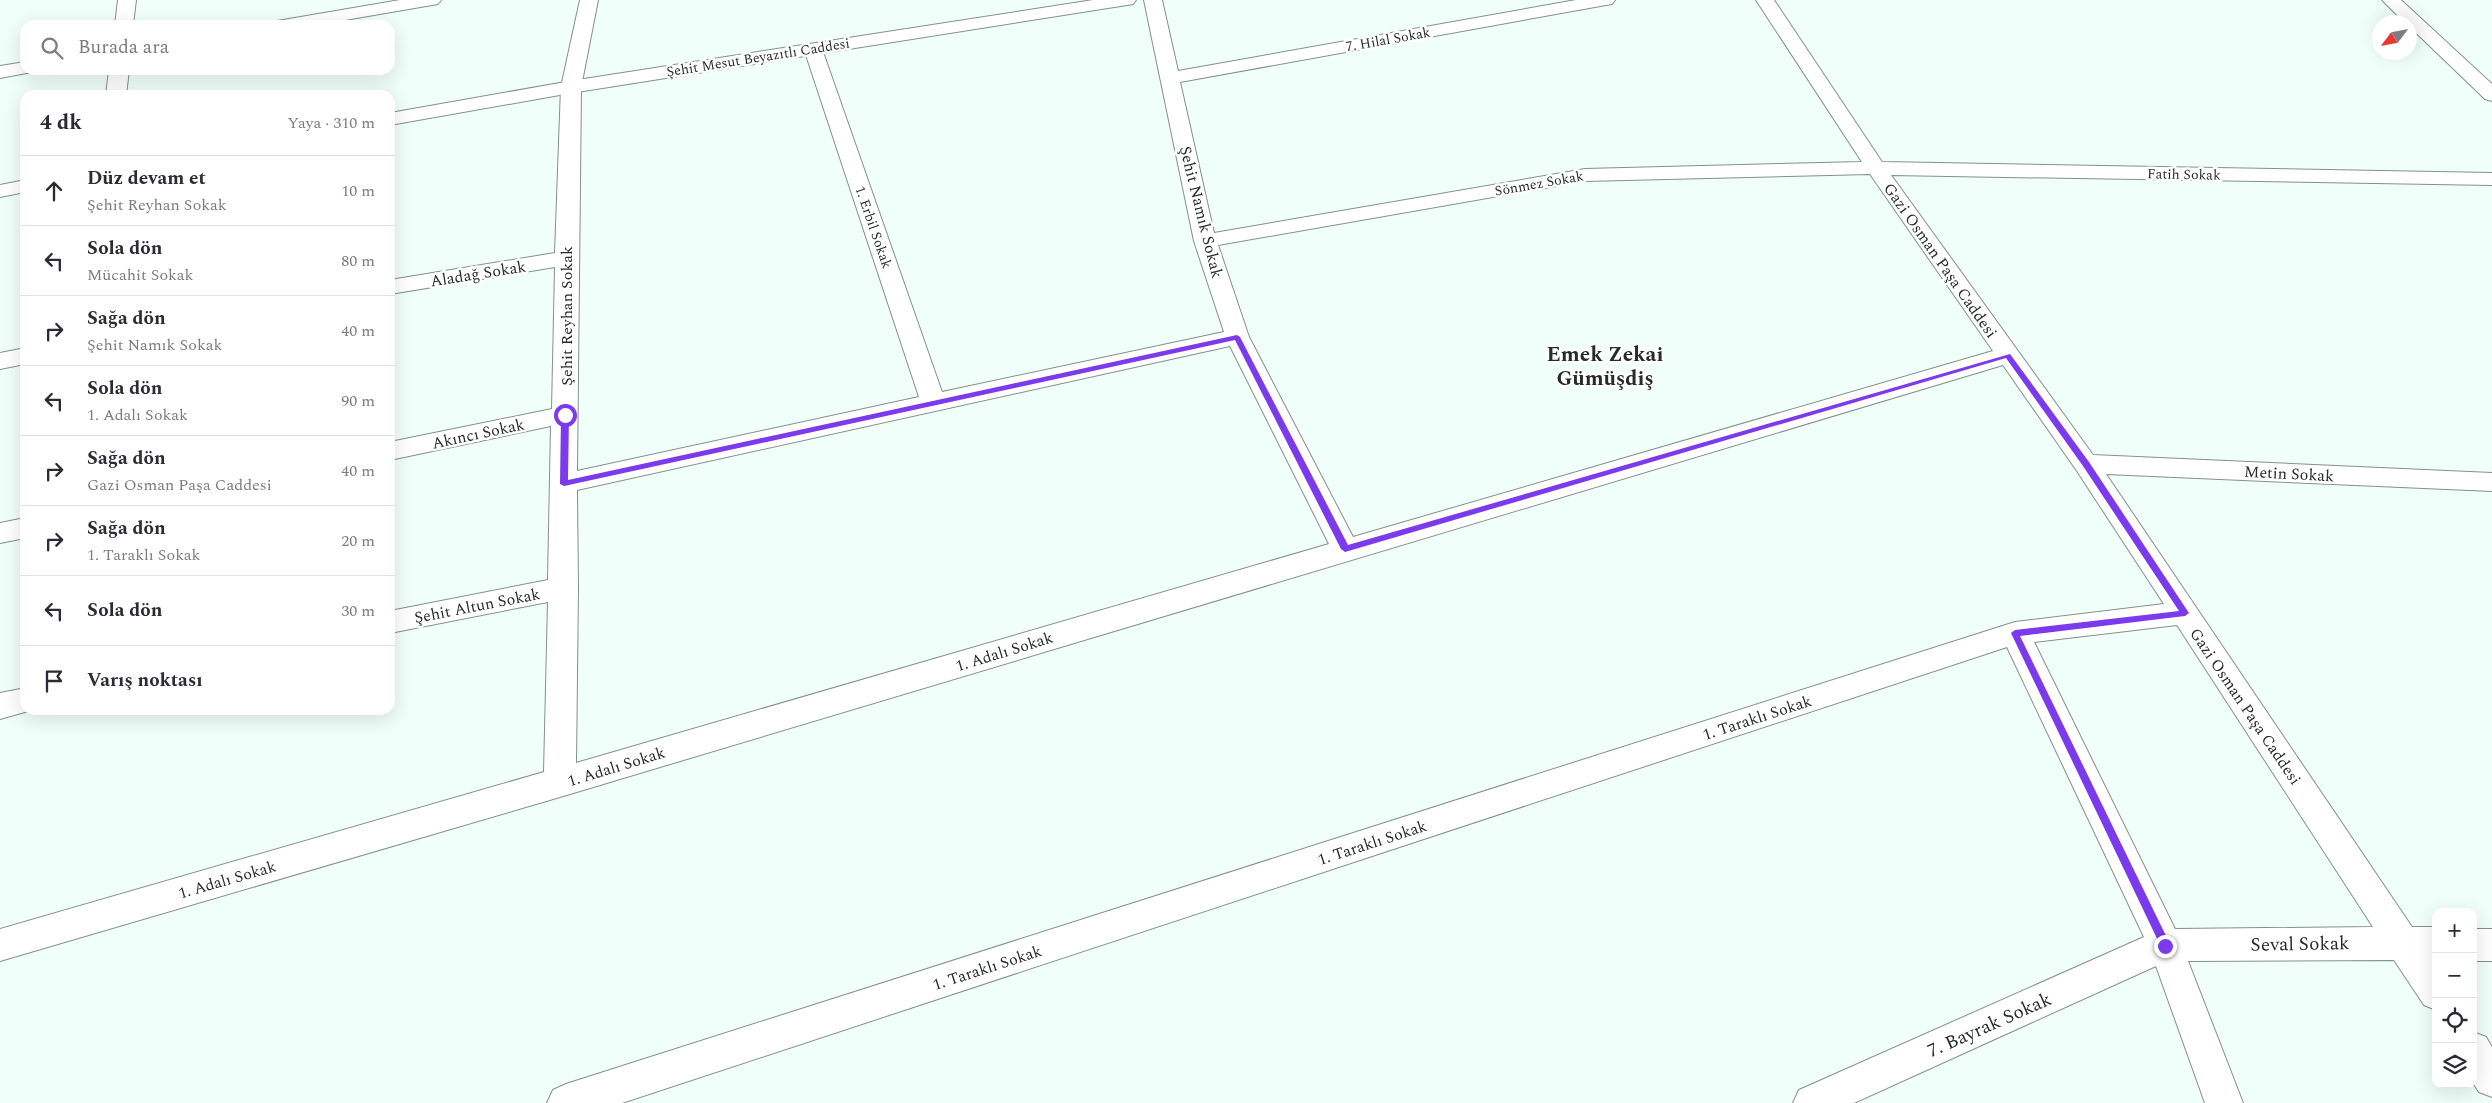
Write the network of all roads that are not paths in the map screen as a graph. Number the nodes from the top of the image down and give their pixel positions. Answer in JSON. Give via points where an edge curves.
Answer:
{"nodes":[{"id":1,"x":127,"y":0,"type":"edge"},
{"id":2,"x":432,"y":0,"type":"edge"},
{"id":3,"x":589,"y":0,"type":"edge"},
{"id":4,"x":1127,"y":0,"type":"edge"},
{"id":5,"x":1153,"y":0,"type":"edge"},
{"id":6,"x":1606,"y":0,"type":"edge"},
{"id":7,"x":1765,"y":0,"type":"edge"},
{"id":8,"x":2391,"y":0,"type":"edge"},
{"id":9,"x":125,"y":20,"type":"edge"},
{"id":10,"x":313,"y":20,"type":"edge"},
{"id":11,"x":813,"y":49,"type":"junction"},
{"id":12,"x":20,"y":69,"type":"edge"},
{"id":13,"x":0,"y":72,"type":"edge"},
{"id":14,"x":118,"y":75,"type":"edge"},
{"id":15,"x":1171,"y":78,"type":"junction"},
{"id":16,"x":571,"y":87,"type":"junction"},
{"id":17,"x":117,"y":90,"type":"edge"},
{"id":18,"x":2492,"y":96,"type":"edge"},
{"id":19,"x":395,"y":118,"type":"edge"},
{"id":20,"x":1876,"y":168,"type":"junction"},
{"id":21,"x":2492,"y":179,"type":"edge"},
{"id":22,"x":20,"y":187,"type":"edge"},
{"id":23,"x":0,"y":191,"type":"edge"},
{"id":24,"x":1205,"y":241,"type":"junction"},
{"id":25,"x":566,"y":258,"type":"junction"},
{"id":26,"x":395,"y":286,"type":"edge"},
{"id":27,"x":1237,"y":337,"type":"junction"},
{"id":28,"x":2008,"y":355,"type":"junction"},
{"id":29,"x":20,"y":357,"type":"edge"},
{"id":30,"x":0,"y":361,"type":"edge"},
{"id":31,"x":934,"y":404,"type":"junction"},
{"id":32,"x":565,"y":415,"type":"junction"},
{"id":33,"x":395,"y":451,"type":"edge"},
{"id":34,"x":2086,"y":464,"type":"junction"},
{"id":35,"x":2492,"y":482,"type":"edge"},
{"id":36,"x":564,"y":484,"type":"junction"},
{"id":37,"x":20,"y":529,"type":"edge"},
{"id":38,"x":0,"y":533,"type":"edge"},
{"id":39,"x":1345,"y":549,"type":"junction"},
{"id":40,"x":564,"y":588,"type":"junction"},
{"id":41,"x":2185,"y":613,"type":"junction"},
{"id":42,"x":395,"y":621,"type":"edge"},
{"id":43,"x":2015,"y":633,"type":"junction"},
{"id":44,"x":20,"y":701,"type":"edge"},
{"id":45,"x":0,"y":706,"type":"edge"},
{"id":46,"x":560,"y":783,"type":"junction"},
{"id":47,"x":2403,"y":942,"type":"junction"},
{"id":48,"x":2432,"y":943,"type":"edge"},
{"id":49,"x":0,"y":945,"type":"edge"},
{"id":50,"x":2477,"y":945,"type":"edge"},
{"id":51,"x":2492,"y":945,"type":"edge"},
{"id":52,"x":2165,"y":946,"type":"junction"},
{"id":53,"x":2432,"y":987,"type":"edge"},
{"id":54,"x":2477,"y":1056,"type":"edge"},
{"id":55,"x":2492,"y":1079,"type":"edge"},
{"id":56,"x":566,"y":1103,"type":"edge"},
{"id":57,"x":1812,"y":1103,"type":"edge"},
{"id":58,"x":2224,"y":1103,"type":"edge"}],
"edges":[{"from":1,"to":9,"type":"street"},
{"from":2,"to":10,"type":"street"},
{"from":3,"to":16,"type":"street","name":"Şehit Reyhan Sokak"},
{"from":4,"to":11,"type":"street","name":"Şehit Mesut Beyazıtlı Caddesi"},
{"from":5,"to":15,"type":"street","name":"Şehit Namık Sokak"},
{"from":6,"to":15,"type":"street","name":"7. Hilal Sokak"},
{"from":7,"to":20,"type":"street","name":"Gazi Osman Paşa Caddesi"},
{"from":8,"to":18,"type":"street"},
{"from":11,"to":16,"type":"street","name":"Şehit Mesut Beyazıtlı Caddesi"},
{"from":11,"to":31,"type":"street","name":"1. Erbil Sokak"},
{"from":12,"to":13,"type":"street"},
{"from":14,"to":17,"type":"street"},
{"from":15,"to":24,"type":"street","name":"Şehit Namık Sokak"},
{"from":16,"to":19,"type":"street","name":"Şehit Mesut Beyazıtlı Caddesi"},
{"from":16,"to":25,"type":"street","name":"Şehit Reyhan Sokak"},
{"from":20,"to":21,"type":"street","name":"Fatih Sokak"},
{"from":20,"to":24,"type":"street","name":"Sönmez Sokak","via":[[1585,175]]},
{"from":20,"to":28,"type":"street","name":"Gazi Osman Paşa Caddesi"},
{"from":22,"to":23,"type":"street"},
{"from":24,"to":27,"type":"street","name":"Şehit Namık Sokak"},
{"from":25,"to":26,"type":"street","name":"Aladağ Sokak"},
{"from":25,"to":32,"type":"street","name":"Şehit Reyhan Sokak"},
{"from":27,"to":31,"type":"street"},
{"from":27,"to":39,"type":"street","name":"Şehit Namık Sokak"},
{"from":28,"to":34,"type":"street","name":"Gazi Osman Paşa Caddesi"},
{"from":28,"to":39,"type":"street","name":"1. Adalı Sokak"},
{"from":29,"to":30,"type":"street"},
{"from":31,"to":36,"type":"street"},
{"from":32,"to":33,"type":"street","name":"Akıncı Sokak"},
{"from":32,"to":36,"type":"street","name":"Şehit Reyhan Sokak"},
{"from":34,"to":35,"type":"street","name":"Metin Sokak"},
{"from":34,"to":41,"type":"street","name":"Gazi Osman Paşa Caddesi"},
{"from":36,"to":40,"type":"street","name":"Şehit Reyhan Sokak"},
{"from":37,"to":38,"type":"street"},
{"from":39,"to":46,"type":"street","name":"1. Adalı Sokak"},
{"from":40,"to":42,"type":"street","name":"Şehit Altun Sokak"},
{"from":40,"to":46,"type":"street","name":"Şehit Reyhan Sokak"},
{"from":41,"to":43,"type":"street","name":"1. Taraklı Sokak"},
{"from":41,"to":47,"type":"street","name":"Gazi Osman Paşa Caddesi"},
{"from":43,"to":52,"type":"street"},
{"from":43,"to":56,"type":"street","name":"1. Taraklı Sokak"},
{"from":44,"to":45,"type":"street"},
{"from":46,"to":49,"type":"street","name":"1. Adalı Sokak"},
{"from":47,"to":48,"type":"street","name":"Seval Sokak"},
{"from":47,"to":52,"type":"street","name":"Seval Sokak"},
{"from":47,"to":53,"type":"street","name":"Gazi Osman Paşa Caddesi"},
{"from":50,"to":51,"type":"street"},
{"from":52,"to":57,"type":"street","name":"7. Bayrak Sokak"},
{"from":52,"to":58,"type":"street"},
{"from":54,"to":55,"type":"street"}]}
